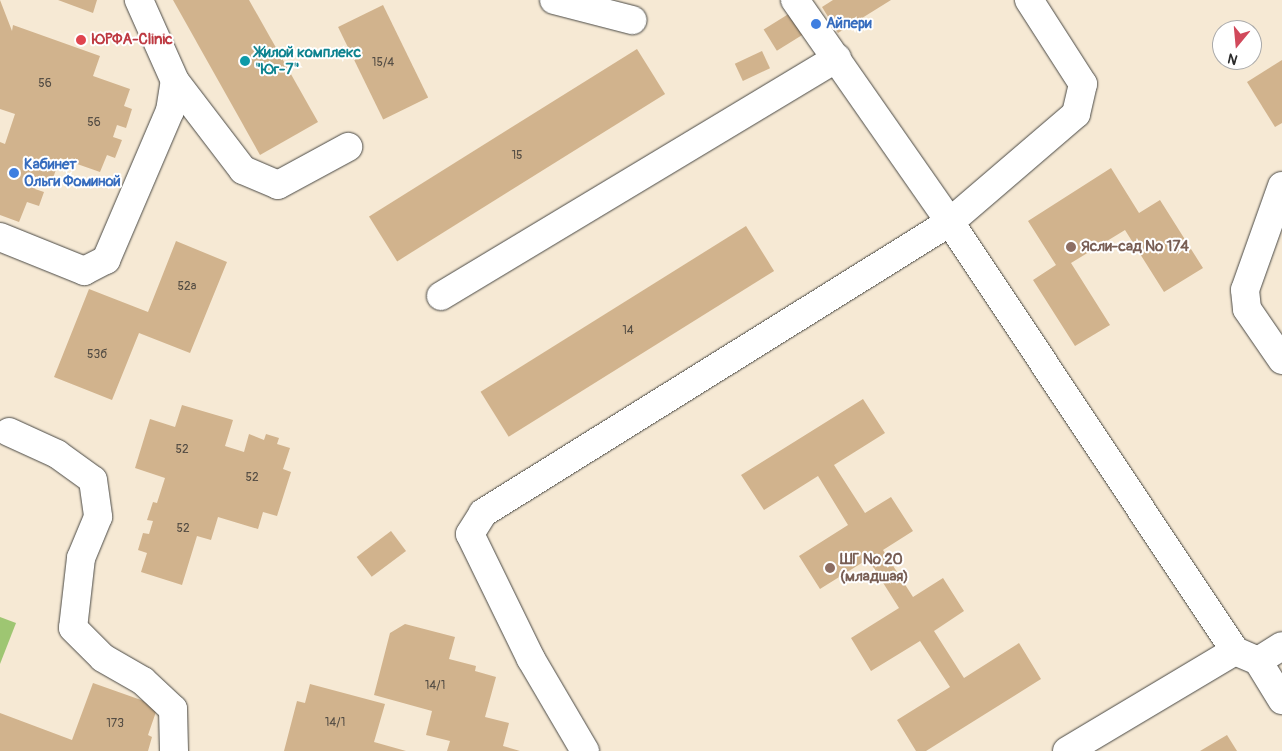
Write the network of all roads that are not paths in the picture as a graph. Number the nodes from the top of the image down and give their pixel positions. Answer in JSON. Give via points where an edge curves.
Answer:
{"nodes":[{"id":1,"x":139,"y":0,"type":"edge"},
{"id":2,"x":554,"y":0,"type":"edge"},
{"id":3,"x":795,"y":0,"type":"edge"},
{"id":4,"x":1029,"y":0,"type":"edge"},
{"id":5,"x":632,"y":20,"type":"dead end"},
{"id":6,"x":837,"y":58,"type":"junction"},
{"id":7,"x":175,"y":81,"type":"junction"},
{"id":8,"x":348,"y":147,"type":"dead end"},
{"id":9,"x":1282,"y":186,"type":"edge"},
{"id":10,"x":950,"y":222,"type":"junction"},
{"id":11,"x":0,"y":237,"type":"edge"},
{"id":12,"x":442,"y":296,"type":"dead end"},
{"id":13,"x":1282,"y":360,"type":"edge"},
{"id":14,"x":9,"y":432,"type":"dead end"},
{"id":15,"x":1282,"y":646,"type":"edge"},
{"id":16,"x":1246,"y":656,"type":"junction"},
{"id":17,"x":1282,"y":700,"type":"edge"},
{"id":18,"x":174,"y":751,"type":"edge"},
{"id":19,"x":585,"y":751,"type":"edge"},
{"id":20,"x":1067,"y":751,"type":"edge"}],
"edges":[{"from":1,"to":7,"type":"street"},
{"from":2,"to":5,"type":"street"},
{"from":3,"to":6,"type":"street"},
{"from":4,"to":10,"type":"street","via":[[1083,84],[1076,114]]},
{"from":6,"to":10,"type":"street"},
{"from":6,"to":12,"type":"street"},
{"from":7,"to":8,"type":"street","via":[[243,170],[278,185]]},
{"from":7,"to":11,"type":"street","via":[[170,111],[106,260],[84,271]]},
{"from":9,"to":13,"type":"street","via":[[1245,290],[1246,308]]},
{"from":10,"to":16,"type":"street"},
{"from":10,"to":19,"type":"street","via":[[483,513],[470,534],[531,659]]},
{"from":14,"to":18,"type":"street","via":[[57,454],[93,480],[98,517],[81,558],[73,628],[103,658],[143,681],[173,710]]},
{"from":15,"to":16,"type":"street"},
{"from":16,"to":17,"type":"street"},
{"from":16,"to":20,"type":"street"}]}
